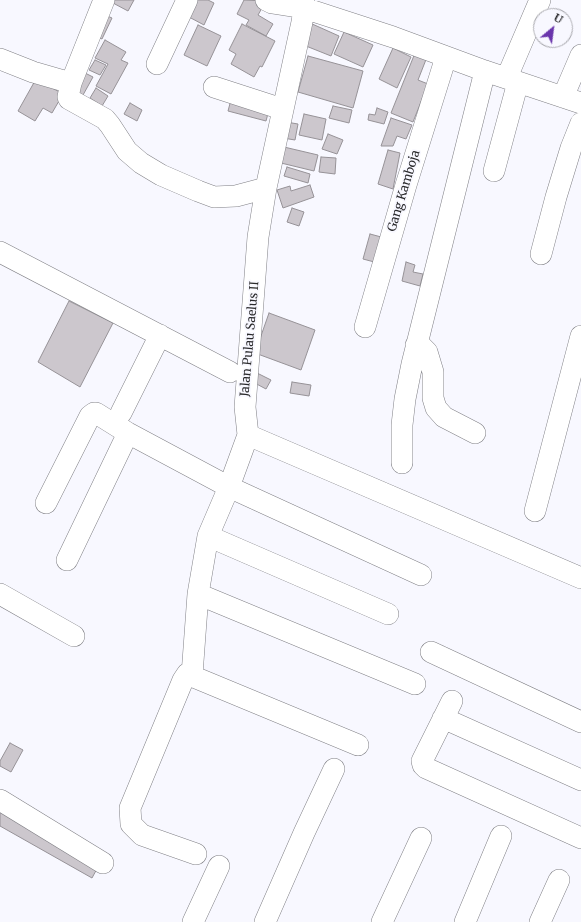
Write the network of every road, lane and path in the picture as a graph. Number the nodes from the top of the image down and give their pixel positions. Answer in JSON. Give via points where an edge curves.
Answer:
{"nodes":[{"id":1,"x":104,"y":0,"type":"edge"},
{"id":2,"x":186,"y":0,"type":"edge"},
{"id":3,"x":266,"y":0,"type":"edge"},
{"id":4,"x":540,"y":0,"type":"edge"},
{"id":5,"x":304,"y":4,"type":"edge"},
{"id":6,"x":581,"y":55,"type":"edge"},
{"id":7,"x":446,"y":57,"type":"junction"},
{"id":8,"x":0,"y":59,"type":"edge"},
{"id":9,"x":157,"y":64,"type":"dead end"},
{"id":10,"x":485,"y":71,"type":"junction"},
{"id":11,"x":513,"y":80,"type":"junction"},
{"id":12,"x":71,"y":83,"type":"junction"},
{"id":13,"x":214,"y":87,"type":"dead end"},
{"id":14,"x":572,"y":100,"type":"edge"},
{"id":15,"x":282,"y":108,"type":"junction"},
{"id":16,"x":581,"y":123,"type":"edge"},
{"id":17,"x":494,"y":171,"type":"dead end"},
{"id":18,"x":266,"y":188,"type":"junction"},
{"id":19,"x":0,"y":252,"type":"edge"},
{"id":20,"x":541,"y":254,"type":"dead end"},
{"id":21,"x":365,"y":327,"type":"dead end"},
{"id":22,"x":160,"y":335,"type":"junction"},
{"id":23,"x":581,"y":336,"type":"edge"},
{"id":24,"x":416,"y":345,"type":"junction"},
{"id":25,"x":230,"y":372,"type":"dead end"},
{"id":26,"x":121,"y":414,"type":"dead end"},
{"id":27,"x":128,"y":433,"type":"junction"},
{"id":28,"x":475,"y":433,"type":"dead end"},
{"id":29,"x":248,"y":435,"type":"junction"},
{"id":30,"x":402,"y":463,"type":"dead end"},
{"id":31,"x":229,"y":487,"type":"junction"},
{"id":32,"x":46,"y":503,"type":"dead end"},
{"id":33,"x":535,"y":511,"type":"dead end"},
{"id":34,"x":208,"y":536,"type":"junction"},
{"id":35,"x":67,"y":560,"type":"dead end"},
{"id":36,"x":421,"y":575,"type":"dead end"},
{"id":37,"x":581,"y":578,"type":"edge"},
{"id":38,"x":0,"y":594,"type":"edge"},
{"id":39,"x":198,"y":594,"type":"junction"},
{"id":40,"x":388,"y":614,"type":"dead end"},
{"id":41,"x":74,"y":636,"type":"dead end"},
{"id":42,"x":431,"y":652,"type":"dead end"},
{"id":43,"x":192,"y":675,"type":"junction"},
{"id":44,"x":415,"y":684,"type":"dead end"},
{"id":45,"x":581,"y":722,"type":"edge"},
{"id":46,"x":358,"y":744,"type":"dead end"},
{"id":47,"x":334,"y":768,"type":"dead end"},
{"id":48,"x":581,"y":780,"type":"edge"},
{"id":49,"x":0,"y":800,"type":"edge"},
{"id":50,"x":501,"y":836,"type":"dead end"},
{"id":51,"x":421,"y":838,"type":"dead end"},
{"id":52,"x":581,"y":838,"type":"edge"},
{"id":53,"x":196,"y":854,"type":"dead end"},
{"id":54,"x":103,"y":863,"type":"dead end"},
{"id":55,"x":219,"y":866,"type":"dead end"},
{"id":56,"x":559,"y":880,"type":"dead end"},
{"id":57,"x":193,"y":922,"type":"edge"},
{"id":58,"x":265,"y":922,"type":"edge"},
{"id":59,"x":382,"y":922,"type":"edge"},
{"id":60,"x":465,"y":922,"type":"edge"},
{"id":61,"x":540,"y":922,"type":"edge"}],
"edges":[{"from":1,"to":12,"type":"street"},
{"from":2,"to":9,"type":"street"},
{"from":3,"to":5,"type":"street","via":[[272,3]]},
{"from":4,"to":11,"type":"street"},
{"from":5,"to":7,"type":"street"},
{"from":5,"to":15,"type":"street","name":"Jalan Pulau Saelus II"},
{"from":6,"to":14,"type":"street"},
{"from":7,"to":10,"type":"street"},
{"from":7,"to":21,"type":"street","name":"Gang Kamboja"},
{"from":8,"to":12,"type":"street","via":[[32,72]]},
{"from":10,"to":11,"type":"street"},
{"from":10,"to":24,"type":"street"},
{"from":11,"to":14,"type":"street"},
{"from":11,"to":17,"type":"street"},
{"from":12,"to":18,"type":"street","via":[[68,97],[105,119],[127,151],[161,175],[214,197],[236,196]]},
{"from":13,"to":15,"type":"street"},
{"from":15,"to":18,"type":"street","name":"Jalan Pulau Saelus II"},
{"from":16,"to":20,"type":"street","via":[[556,196]]},
{"from":18,"to":29,"type":"street","name":"Jalan Pulau Saelus II","via":[[258,237],[245,407]]},
{"from":19,"to":22,"type":"street"},
{"from":22,"to":25,"type":"street"},
{"from":22,"to":26,"type":"street"},
{"from":23,"to":33,"type":"street"},
{"from":24,"to":28,"type":"street","via":[[427,352],[433,372],[433,398],[436,408],[444,417]]},
{"from":24,"to":30,"type":"street","via":[[405,399]]},
{"from":27,"to":31,"type":"street"},
{"from":27,"to":32,"type":"street","via":[[96,413],[92,414]]},
{"from":27,"to":35,"type":"street"},
{"from":29,"to":31,"type":"street","name":"Jalan Pulau Saelus II"},
{"from":29,"to":37,"type":"street"},
{"from":31,"to":34,"type":"street","name":"Jalan Pulau Saelus II"},
{"from":31,"to":36,"type":"street"},
{"from":34,"to":39,"type":"street","name":"Jalan Pulau Saelus II"},
{"from":34,"to":40,"type":"street"},
{"from":38,"to":41,"type":"street"},
{"from":39,"to":43,"type":"street","name":"Jalan Pulau Saelus II"},
{"from":39,"to":44,"type":"street"},
{"from":42,"to":45,"type":"street"},
{"from":43,"to":46,"type":"street"},
{"from":43,"to":53,"type":"street","via":[[187,674],[183,680],[130,808],[131,824],[142,835]]},
{"from":47,"to":58,"type":"street"},
{"from":48,"to":52,"type":"street","via":[[447,709],[422,761],[426,768]]},
{"from":49,"to":54,"type":"street"},
{"from":50,"to":60,"type":"street"},
{"from":51,"to":59,"type":"street"},
{"from":55,"to":57,"type":"street"},
{"from":56,"to":61,"type":"street"}]}
